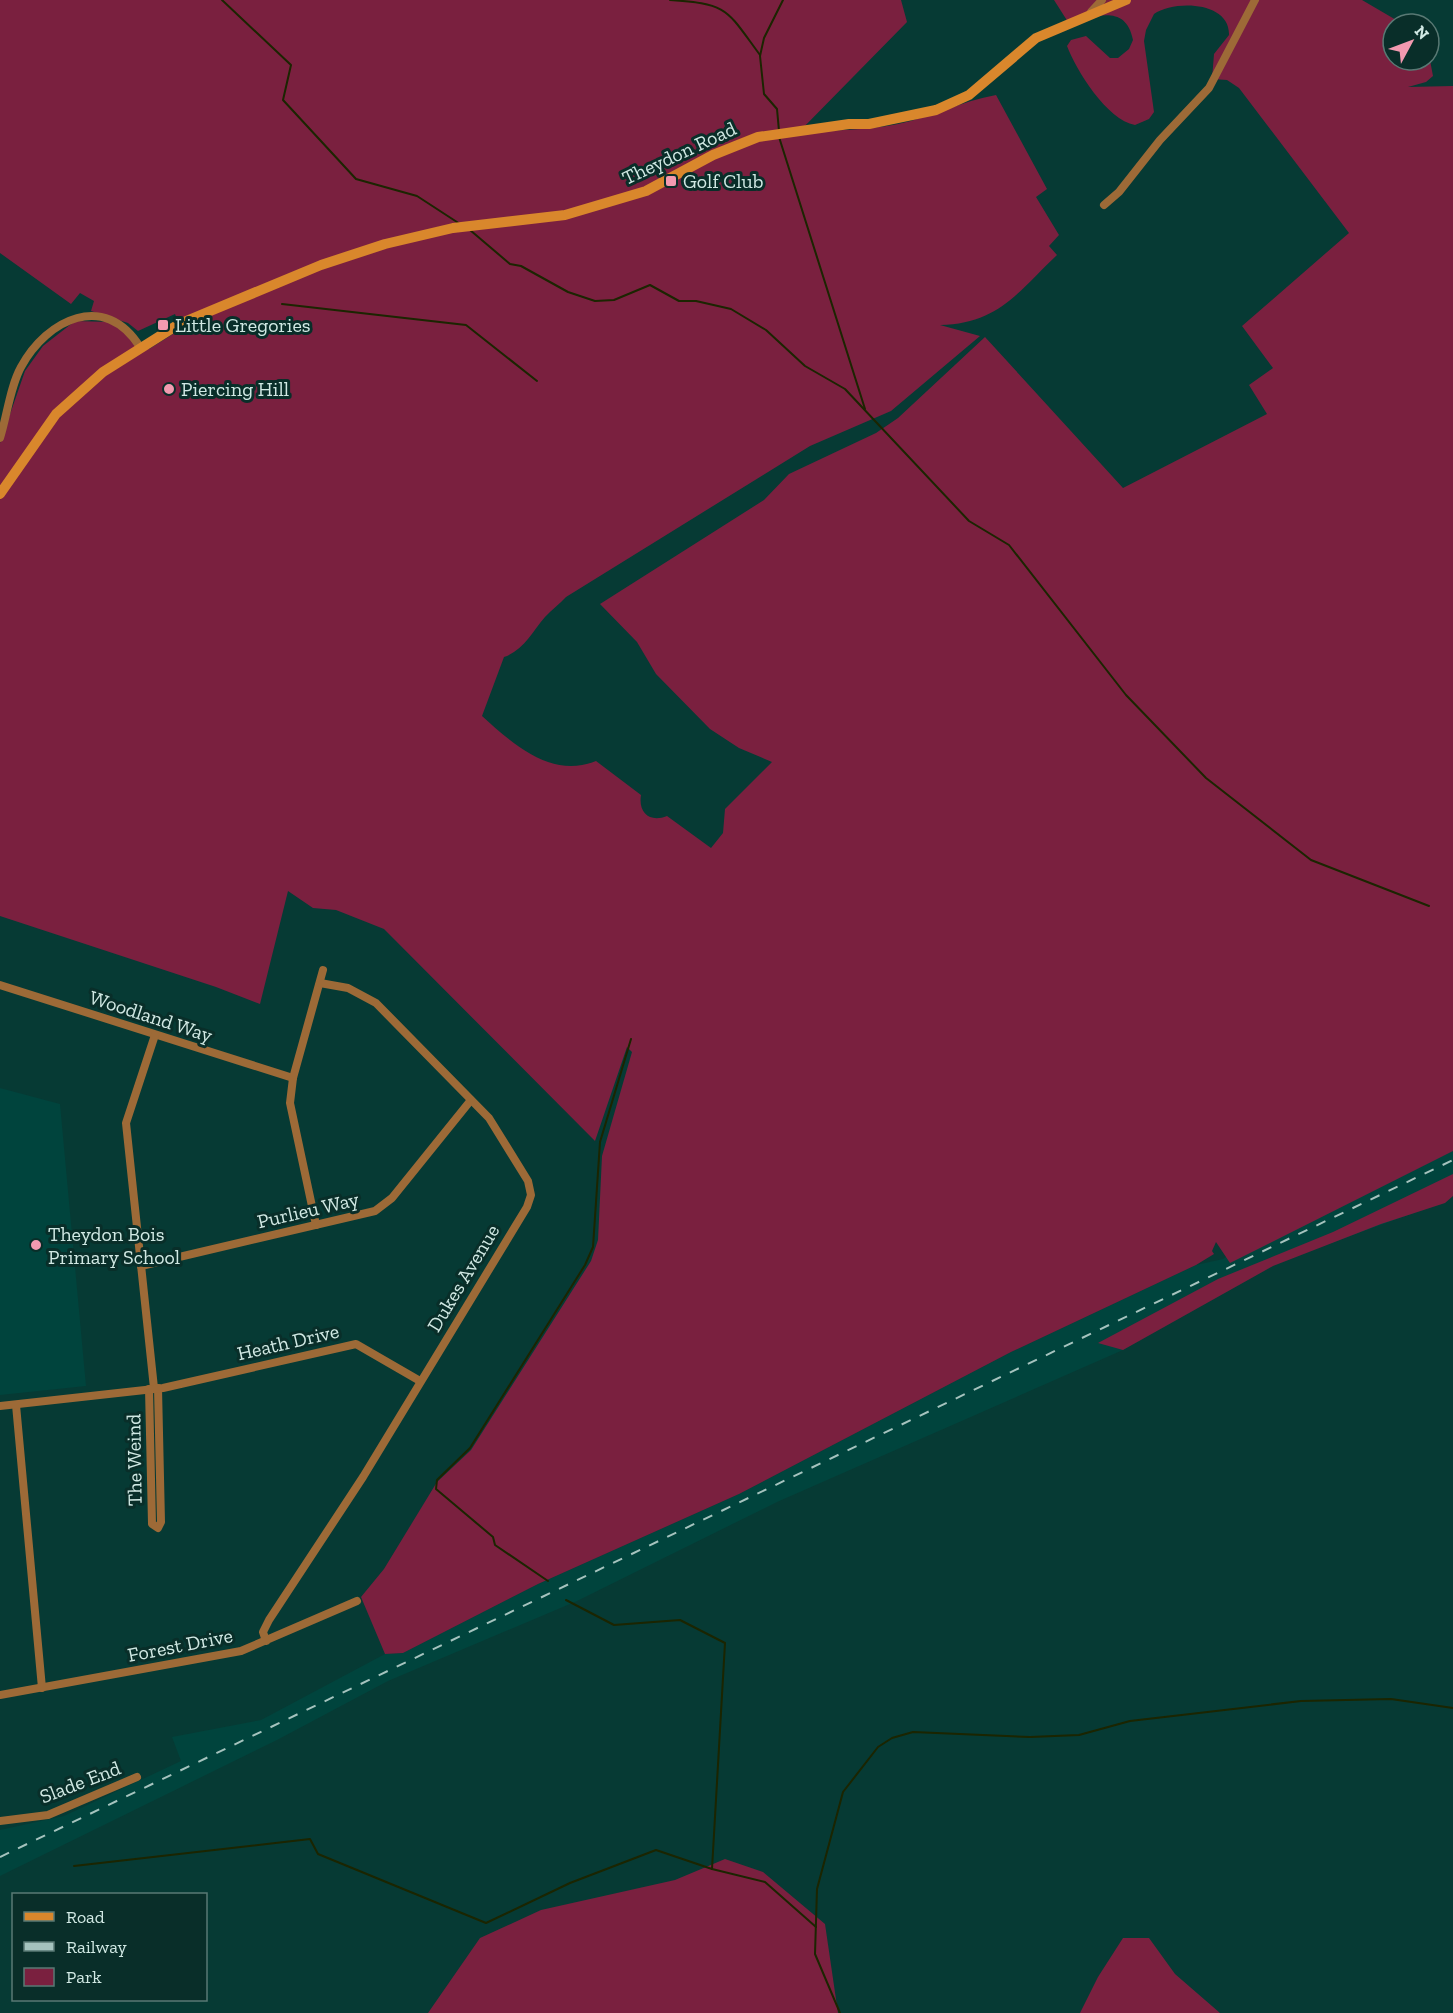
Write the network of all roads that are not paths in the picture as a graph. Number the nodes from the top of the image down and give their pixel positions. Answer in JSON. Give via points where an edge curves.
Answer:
{"nodes":[{"id":1,"x":1102,"y":0,"type":"edge"},
{"id":2,"x":1126,"y":0,"type":"edge"},
{"id":3,"x":1255,"y":0,"type":"edge"},
{"id":4,"x":1086,"y":17,"type":"junction"},
{"id":5,"x":1104,"y":205,"type":"dead end"},
{"id":6,"x":140,"y":347,"type":"junction"},
{"id":7,"x":0,"y":438,"type":"edge"},
{"id":8,"x":0,"y":494,"type":"edge"},
{"id":9,"x":323,"y":970,"type":"dead end"},
{"id":10,"x":320,"y":982,"type":"junction"},
{"id":11,"x":0,"y":985,"type":"edge"},
{"id":12,"x":156,"y":1035,"type":"junction"},
{"id":13,"x":293,"y":1078,"type":"junction"},
{"id":14,"x":471,"y":1100,"type":"junction"},
{"id":15,"x":316,"y":1225,"type":"junction"},
{"id":16,"x":141,"y":1266,"type":"junction"},
{"id":17,"x":420,"y":1381,"type":"junction"},
{"id":18,"x":153,"y":1388,"type":"junction"},
{"id":19,"x":16,"y":1405,"type":"junction"},
{"id":20,"x":0,"y":1406,"type":"edge"},
{"id":21,"x":357,"y":1601,"type":"dead end"},
{"id":22,"x":266,"y":1641,"type":"junction"},
{"id":23,"x":42,"y":1688,"type":"junction"},
{"id":24,"x":0,"y":1695,"type":"edge"},
{"id":25,"x":137,"y":1777,"type":"dead end"},
{"id":26,"x":0,"y":1821,"type":"edge"}],
"edges":[{"from":1,"to":4,"type":"street"},
{"from":2,"to":4,"type":"street","name":"Theydon Road"},
{"from":3,"to":5,"type":"street","via":[[1209,88]]},
{"from":4,"to":6,"type":"street","name":"Theydon Road","via":[[1036,38],[969,95],[936,110],[869,124],[758,137],[713,155],[646,192],[565,215],[453,228],[385,244],[321,265],[179,324]]},
{"from":6,"to":7,"type":"street","via":[[119,323],[72,317],[39,343],[21,368]]},
{"from":6,"to":8,"type":"street","name":"Theydon Road","via":[[103,372],[56,414]]},
{"from":9,"to":10,"type":"street"},
{"from":10,"to":13,"type":"street"},
{"from":10,"to":14,"type":"street","name":"Dukes Avenue","via":[[348,988],[376,1003]]},
{"from":11,"to":12,"type":"street","name":"Woodland Way"},
{"from":12,"to":13,"type":"street","name":"Woodland Way"},
{"from":12,"to":16,"type":"street","via":[[126,1123]]},
{"from":13,"to":15,"type":"street","via":[[290,1103]]},
{"from":14,"to":15,"type":"street","name":"Purlieu Way","via":[[392,1198],[375,1211]]},
{"from":14,"to":17,"type":"street","name":"Dukes Avenue","via":[[489,1118],[528,1181],[531,1195]]},
{"from":15,"to":16,"type":"street","name":"Purlieu Way"},
{"from":16,"to":18,"type":"street"},
{"from":17,"to":18,"type":"street","name":"Heath Drive","via":[[356,1344]]},
{"from":17,"to":22,"type":"street","name":"Dukes Avenue","via":[[264,1630]]},
{"from":18,"to":18,"type":"street","name":"The Weind","via":[[162,1521],[158,1528],[152,1524]]},
{"from":18,"to":19,"type":"street","name":"Heath Drive"},
{"from":19,"to":20,"type":"street","name":"Heath Drive"},
{"from":19,"to":23,"type":"street"},
{"from":21,"to":22,"type":"street","name":"Forest Drive"},
{"from":22,"to":23,"type":"street","name":"Forest Drive","via":[[241,1651]]},
{"from":23,"to":24,"type":"street","name":"Forest Drive"},
{"from":25,"to":26,"type":"street","name":"Slade End","via":[[48,1815]]}]}
